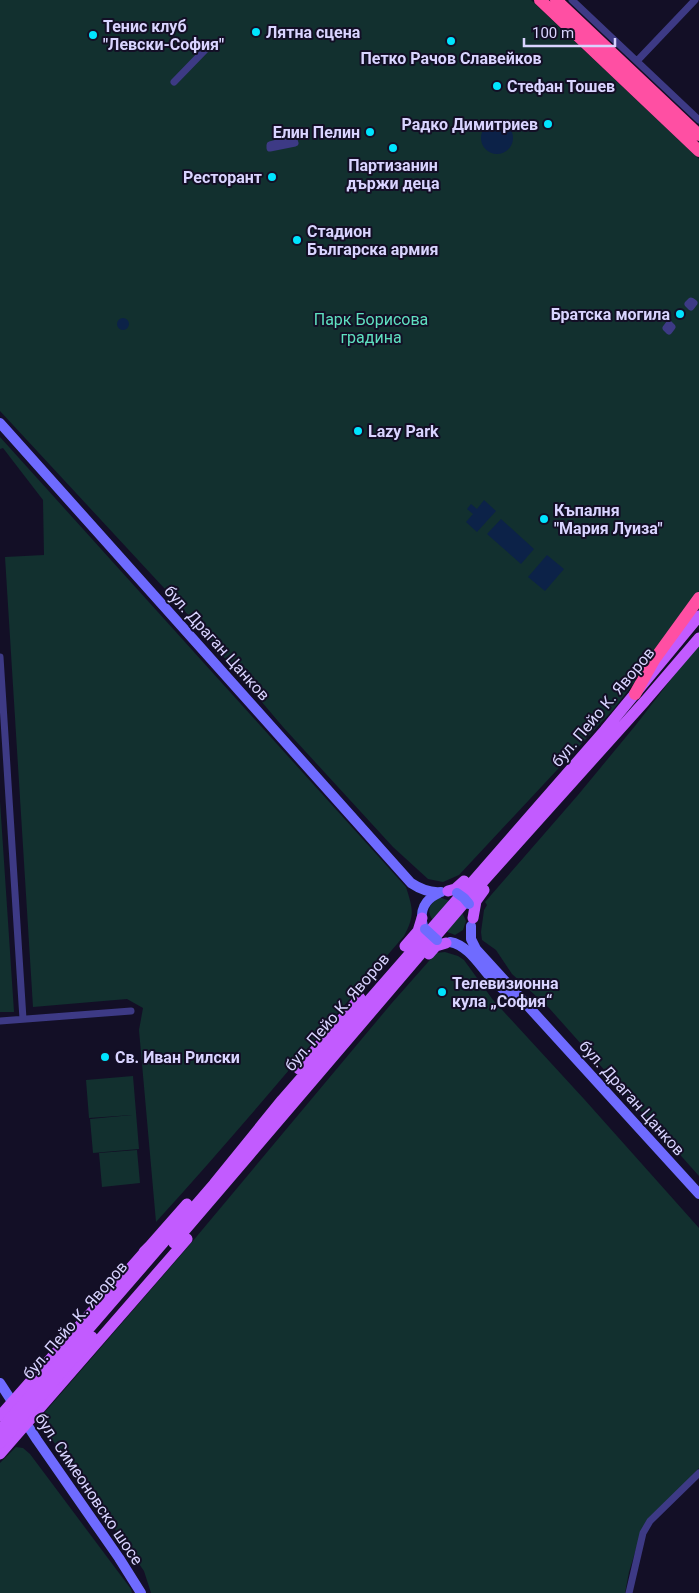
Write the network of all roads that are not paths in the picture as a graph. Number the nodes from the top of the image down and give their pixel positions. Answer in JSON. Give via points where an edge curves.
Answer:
{"nodes":[{"id":1,"x":540,"y":0,"type":"edge"},
{"id":2,"x":556,"y":0,"type":"edge"},
{"id":3,"x":572,"y":0,"type":"edge"},
{"id":4,"x":694,"y":1,"type":"edge"},
{"id":5,"x":206,"y":49,"type":"dead end"},
{"id":6,"x":637,"y":61,"type":"junction"},
{"id":7,"x":174,"y":82,"type":"dead end"},
{"id":8,"x":698,"y":116,"type":"edge"},
{"id":9,"x":699,"y":135,"type":"edge"},
{"id":10,"x":699,"y":151,"type":"edge"},
{"id":11,"x":0,"y":423,"type":"edge"},
{"id":12,"x":699,"y":598,"type":"edge"},
{"id":13,"x":699,"y":616,"type":"edge"},
{"id":14,"x":699,"y":638,"type":"edge"},
{"id":15,"x":0,"y":656,"type":"edge"},
{"id":16,"x":635,"y":694,"type":"junction"},
{"id":17,"x":609,"y":734,"type":"junction"},
{"id":18,"x":411,"y":883,"type":"junction"},
{"id":19,"x":449,"y":892,"type":"junction"},
{"id":20,"x":423,"y":920,"type":"junction"},
{"id":21,"x":472,"y":922,"type":"junction"},
{"id":22,"x":444,"y":942,"type":"junction"},
{"id":23,"x":131,"y":1011,"type":"dead end"},
{"id":24,"x":23,"y":1019,"type":"junction"},
{"id":25,"x":0,"y":1021,"type":"edge"},
{"id":26,"x":542,"y":1022,"type":"junction"},
{"id":27,"x":251,"y":1132,"type":"junction"},
{"id":28,"x":266,"y":1144,"type":"junction"},
{"id":29,"x":217,"y":1187,"type":"junction"},
{"id":30,"x":699,"y":1194,"type":"edge"},
{"id":31,"x":144,"y":1252,"type":"junction"},
{"id":32,"x":161,"y":1269,"type":"junction"},
{"id":33,"x":89,"y":1335,"type":"junction"},
{"id":34,"x":0,"y":1383,"type":"edge"},
{"id":35,"x":13,"y":1402,"type":"junction"},
{"id":36,"x":0,"y":1416,"type":"edge"},
{"id":37,"x":27,"y":1424,"type":"junction"},
{"id":38,"x":0,"y":1430,"type":"edge"},
{"id":39,"x":0,"y":1443,"type":"edge"},
{"id":40,"x":0,"y":1454,"type":"edge"},
{"id":41,"x":699,"y":1472,"type":"edge"},
{"id":42,"x":141,"y":1593,"type":"edge"},
{"id":43,"x":629,"y":1593,"type":"edge"}],
"edges":[{"from":1,"to":10,"type":"highway"},
{"from":2,"to":9,"type":"highway"},
{"from":3,"to":6,"type":"street"},
{"from":4,"to":6,"type":"street"},
{"from":5,"to":7,"type":"street"},
{"from":6,"to":8,"type":"street"},
{"from":11,"to":18,"type":"main road","name":"бул. Драган Цанков"},
{"from":12,"to":16,"type":"highway","via":[[654,660]]},
{"from":13,"to":16,"type":"main road","name":"бул. Пейо К. Яворов"},
{"from":14,"to":17,"type":"main road","name":"бул. Пейо К. Яворов"},
{"from":15,"to":24,"type":"street"},
{"from":16,"to":17,"type":"main road","name":"бул. Пейо К. Яворов"},
{"from":17,"to":19,"type":"main road","via":[[590,742],[538,796],[465,881]]},
{"from":17,"to":21,"type":"main road","via":[[604,753],[479,895]]},
{"from":17,"to":29,"type":"main road","name":"бул. Пейо К. Яворов","via":[[282,1100]]},
{"from":18,"to":19,"type":"main road","name":"бул. Драган Цанков","via":[[426,891]]},
{"from":18,"to":20,"type":"main road","name":"бул. Драган Цанков","via":[[421,902]]},
{"from":19,"to":20,"type":"main road","via":[[429,900]]},
{"from":19,"to":21,"type":"main road","bridge":true,"via":[[464,898],[469,904]]},
{"from":20,"to":22,"type":"main road","bridge":true},
{"from":20,"to":27,"type":"main road","via":[[404,948],[308,1058]]},
{"from":21,"to":22,"type":"main road","via":[[464,937]]},
{"from":21,"to":26,"type":"main road","name":"бул. Драган Цанков","via":[[471,939],[476,949]]},
{"from":22,"to":26,"type":"main road","name":"бул. Драган Цанков","via":[[455,943],[465,949],[503,989]]},
{"from":22,"to":28,"type":"main road","via":[[436,946]]},
{"from":23,"to":24,"type":"street"},
{"from":24,"to":25,"type":"street"},
{"from":26,"to":30,"type":"main road","name":"бул. Драган Цанков"},
{"from":27,"to":29,"type":"main road"},
{"from":27,"to":31,"type":"main road"},
{"from":28,"to":29,"type":"main road"},
{"from":28,"to":32,"type":"main road"},
{"from":29,"to":31,"type":"main road"},
{"from":29,"to":32,"type":"main road"},
{"from":29,"to":33,"type":"main road","name":"бул. Пейо К. Яворов"},
{"from":31,"to":35,"type":"main road"},
{"from":32,"to":37,"type":"main road"},
{"from":33,"to":38,"type":"main road","name":"бул. Пейо К. Яворов","bridge":true},
{"from":33,"to":39,"type":"main road","name":"бул. Пейо К. Яворов","bridge":true},
{"from":34,"to":35,"type":"main road","name":"бул. Симеоновско шосе"},
{"from":35,"to":36,"type":"main road"},
{"from":35,"to":37,"type":"main road","name":"бул. Симеоновско шосе"},
{"from":37,"to":40,"type":"main road"},
{"from":37,"to":42,"type":"main road","name":"бул. Симеоновско шосе"},
{"from":41,"to":43,"type":"street","via":[[650,1521],[643,1533]]}]}
